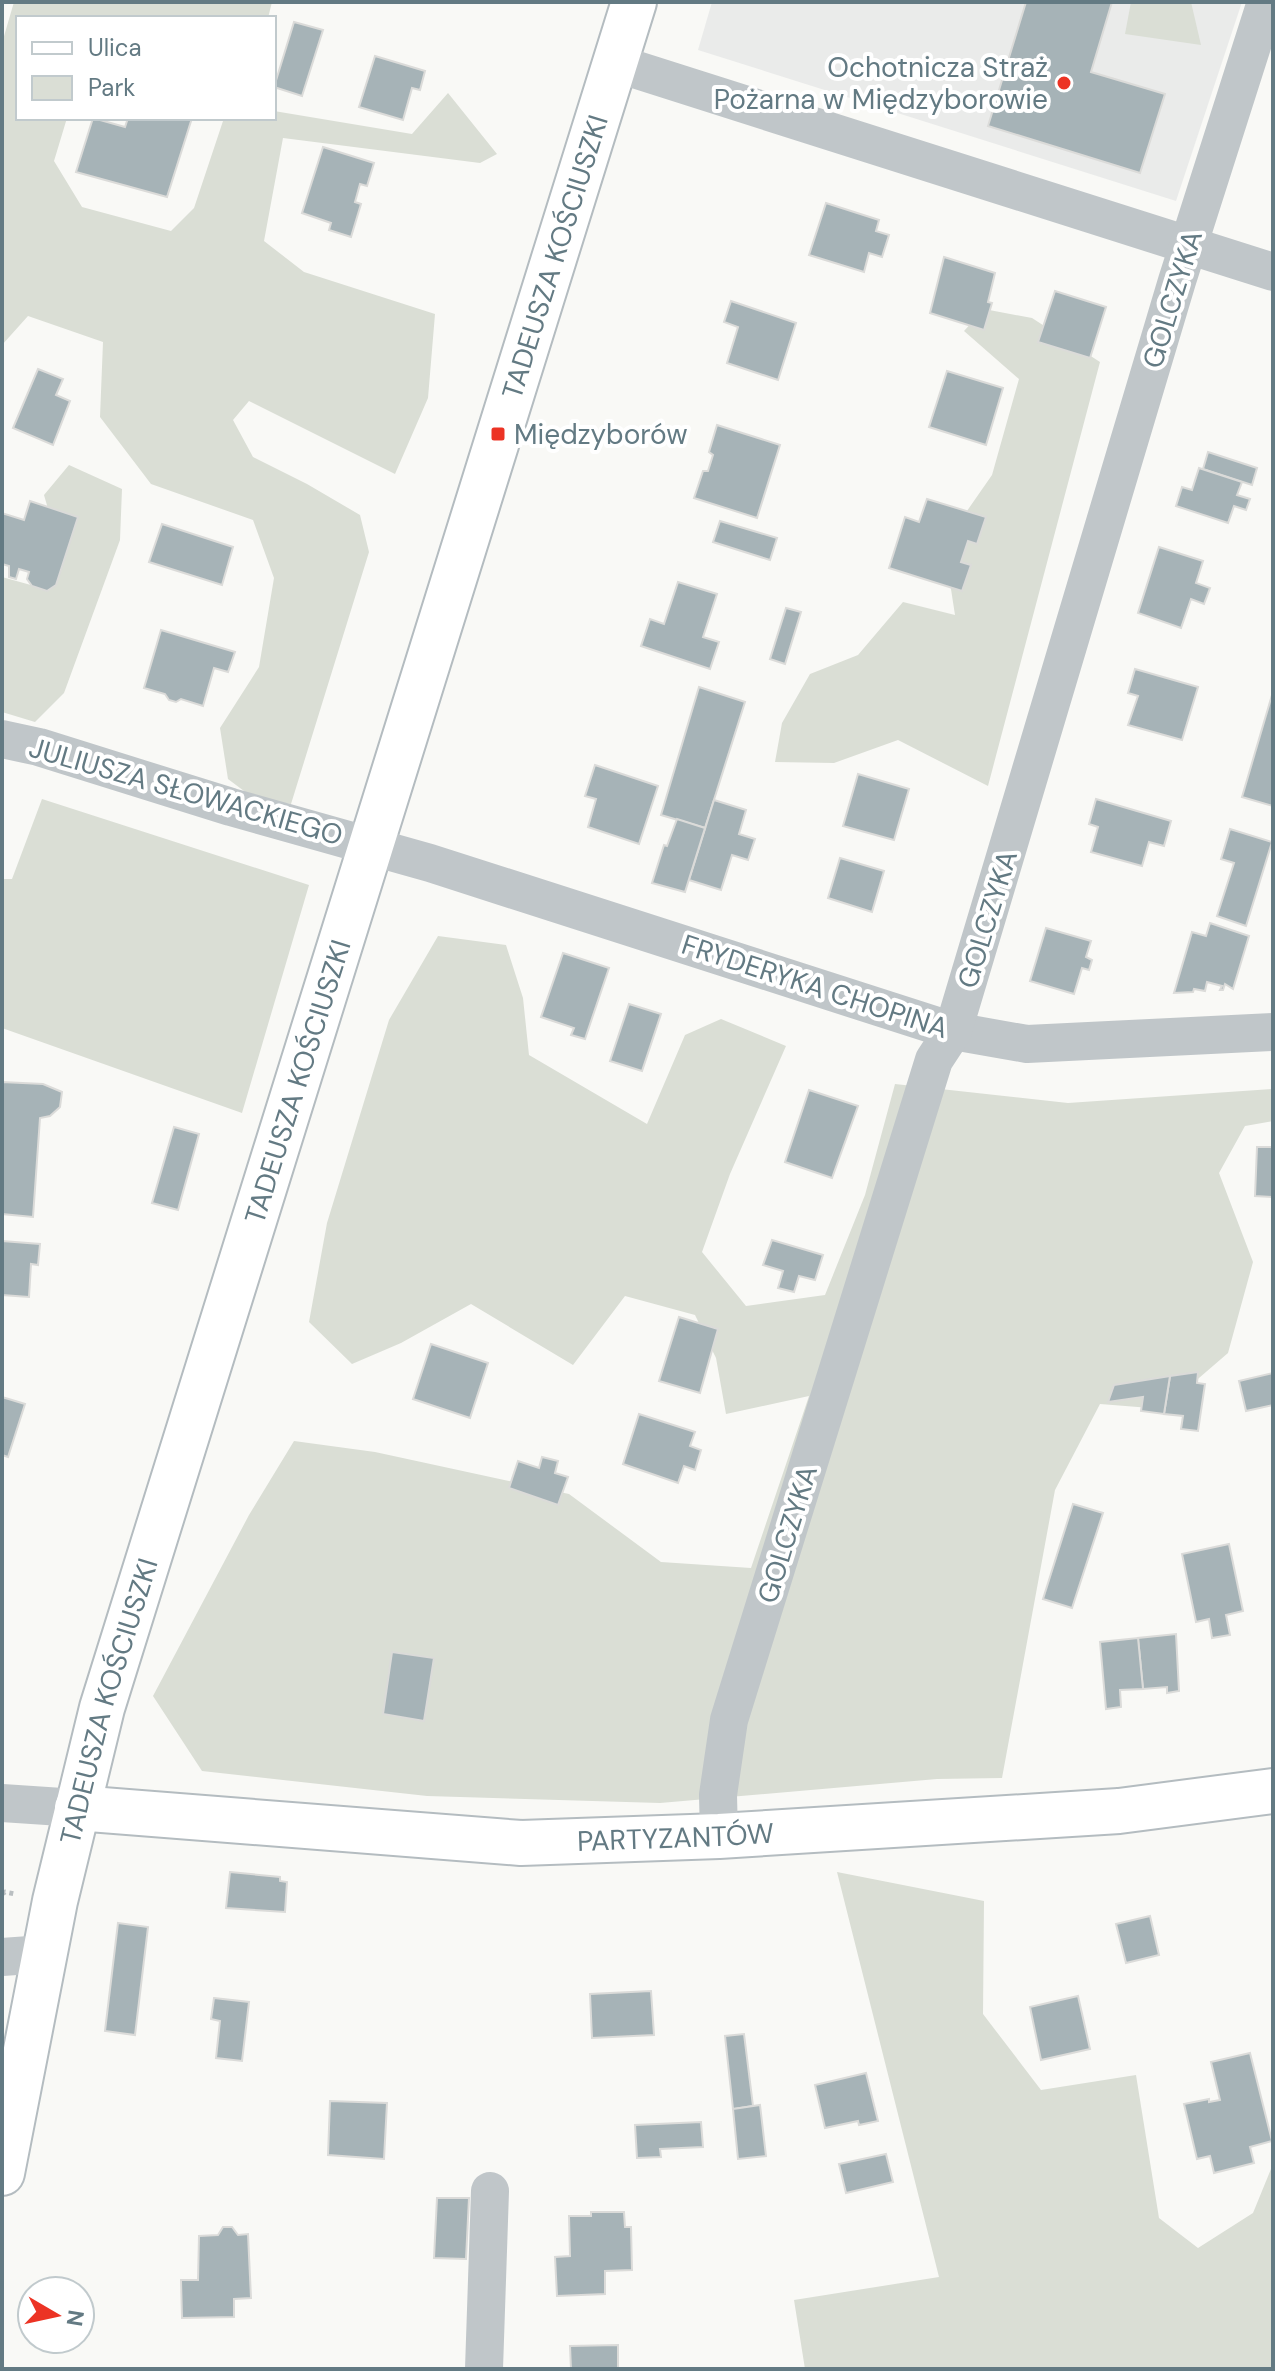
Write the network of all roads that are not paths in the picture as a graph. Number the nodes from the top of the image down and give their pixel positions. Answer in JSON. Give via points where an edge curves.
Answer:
{"nodes":[{"id":1,"x":634,"y":2,"type":"edge"},
{"id":2,"x":1266,"y":2,"type":"edge"},
{"id":3,"x":615,"y":63,"type":"junction"},
{"id":4,"x":1188,"y":245,"type":"junction"},
{"id":5,"x":1273,"y":272,"type":"edge"},
{"id":6,"x":2,"y":739,"type":"edge"},
{"id":7,"x":369,"y":844,"type":"junction"},
{"id":8,"x":953,"y":1031,"type":"junction"},
{"id":9,"x":1273,"y":1032,"type":"edge"},
{"id":10,"x":1273,"y":1791,"type":"edge"},
{"id":11,"x":2,"y":1803,"type":"edge"},
{"id":12,"x":77,"y":1808,"type":"junction"},
{"id":13,"x":719,"y":1836,"type":"junction"},
{"id":14,"x":23,"y":1956,"type":"edge"},
{"id":15,"x":2,"y":2173,"type":"edge"},
{"id":16,"x":490,"y":2191,"type":"dead end"},
{"id":17,"x":484,"y":2369,"type":"edge"}],
"edges":[{"from":1,"to":3,"type":"main road","name":"TADEUSZA KOŚCIUSZKI"},
{"from":2,"to":4,"type":"street","name":"GOLCZYKA"},
{"from":3,"to":4,"type":"street"},
{"from":3,"to":7,"type":"main road","name":"TADEUSZA KOŚCIUSZKI"},
{"from":4,"to":5,"type":"street"},
{"from":4,"to":8,"type":"street","name":"GOLCZYKA"},
{"from":6,"to":7,"type":"street","name":"JULIUSZA SŁOWACKIEGO"},
{"from":7,"to":8,"type":"street","name":"FRYDERYKA CHOPINA"},
{"from":7,"to":12,"type":"main road","name":"TADEUSZA KOŚCIUSZKI","via":[[102,1708]]},
{"from":8,"to":9,"type":"street","name":"FRYDERYKA CHOPINA","via":[[1027,1044]]},
{"from":8,"to":13,"type":"street","name":"GOLCZYKA","via":[[934,1060],[729,1720],[718,1795]]},
{"from":10,"to":13,"type":"main road","name":"PARTYZANTÓW","via":[[1119,1811]]},
{"from":11,"to":12,"type":"street"},
{"from":12,"to":13,"type":"main road","name":"PARTYZANTÓW","via":[[521,1843]]},
{"from":12,"to":14,"type":"main road","name":"TADEUSZA KOŚCIUSZKI"},
{"from":14,"to":15,"type":"main road","name":"TADEUSZA KOŚCIUSZKI"},
{"from":16,"to":17,"type":"street"}]}
